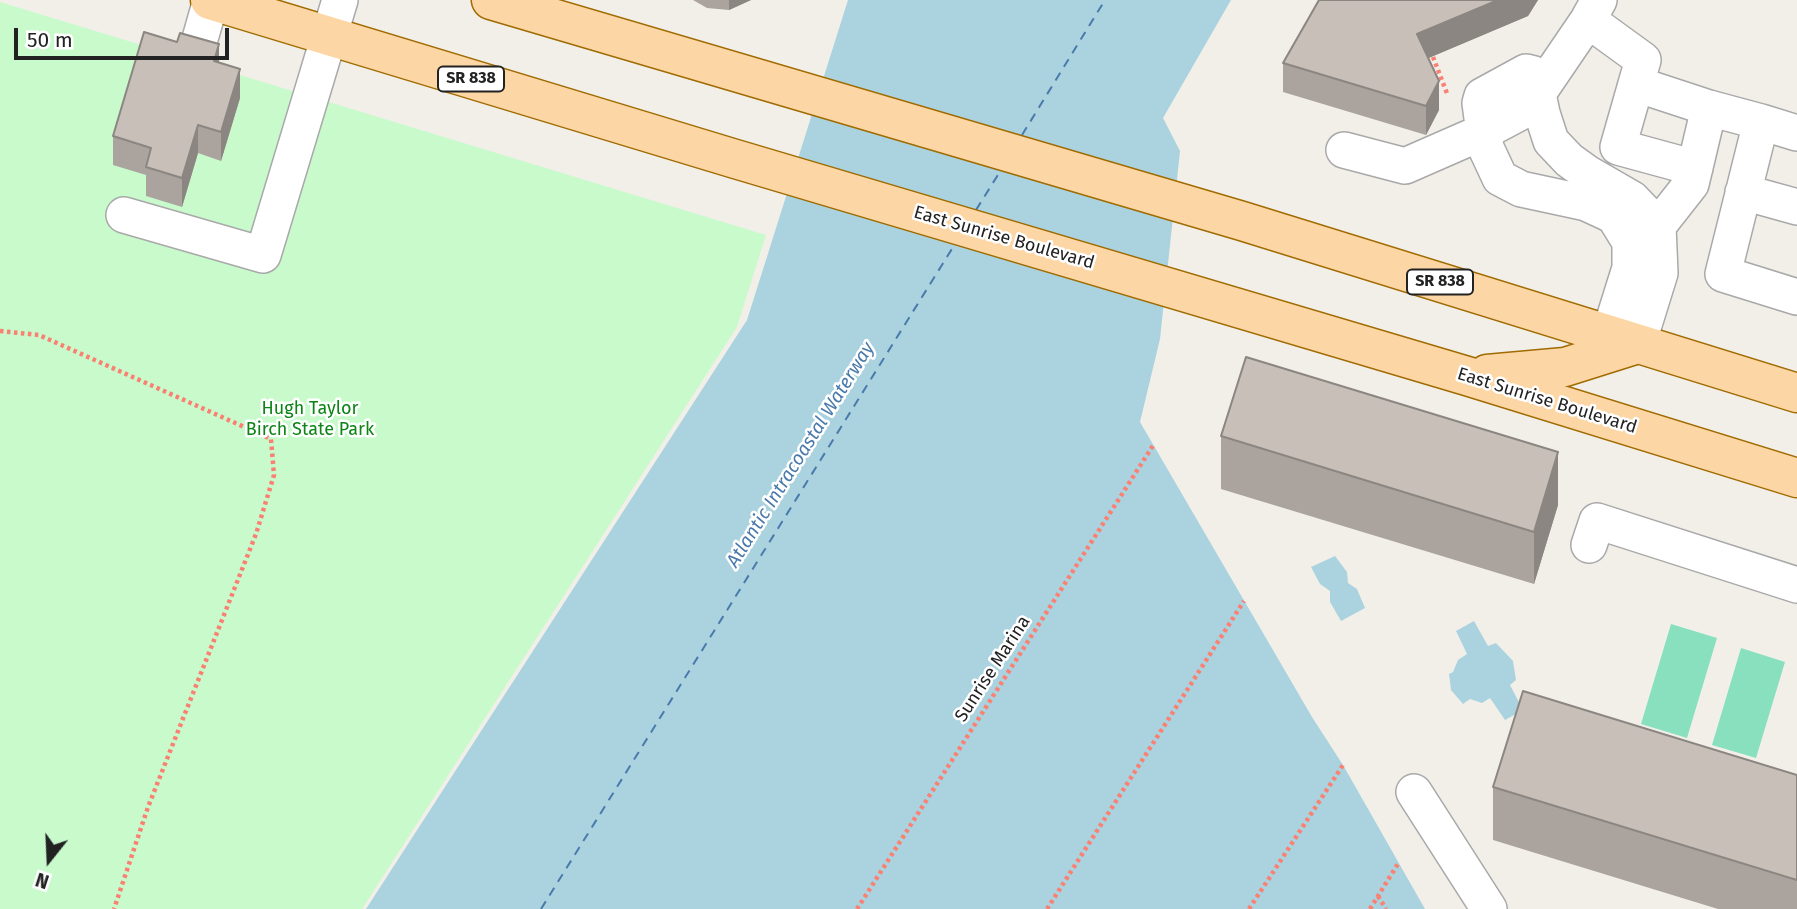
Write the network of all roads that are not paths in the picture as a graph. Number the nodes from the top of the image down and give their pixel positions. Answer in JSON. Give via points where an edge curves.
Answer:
{"nodes":[{"id":1,"x":211,"y":0,"type":"edge"},
{"id":2,"x":491,"y":0,"type":"edge"},
{"id":3,"x":1593,"y":10,"type":"edge"},
{"id":4,"x":335,"y":18,"type":"edge"},
{"id":5,"x":194,"y":60,"type":"edge"},
{"id":6,"x":1636,"y":84,"type":"junction"},
{"id":7,"x":1539,"y":92,"type":"junction"},
{"id":8,"x":1709,"y":108,"type":"junction"},
{"id":9,"x":1761,"y":122,"type":"junction"},
{"id":10,"x":1485,"y":131,"type":"junction"},
{"id":11,"x":1797,"y":133,"type":"edge"},
{"id":12,"x":1618,"y":147,"type":"junction"},
{"id":13,"x":1344,"y":150,"type":"dead end"},
{"id":14,"x":1569,"y":160,"type":"junction"},
{"id":15,"x":1695,"y":168,"type":"junction"},
{"id":16,"x":1744,"y":192,"type":"junction"},
{"id":17,"x":1797,"y":207,"type":"edge"},
{"id":18,"x":124,"y":215,"type":"dead end"},
{"id":19,"x":1644,"y":234,"type":"junction"},
{"id":20,"x":1797,"y":297,"type":"edge"},
{"id":21,"x":1624,"y":339,"type":"junction"},
{"id":22,"x":1467,"y":376,"type":"junction"},
{"id":23,"x":1797,"y":393,"type":"edge"},
{"id":24,"x":1797,"y":478,"type":"edge"},
{"id":25,"x":1589,"y":545,"type":"dead end"},
{"id":26,"x":1797,"y":585,"type":"edge"},
{"id":27,"x":1414,"y":792,"type":"dead end"},
{"id":28,"x":1489,"y":909,"type":"edge"}],
"edges":[{"from":1,"to":4,"type":"main road","name":"East Sunrise Boulevard","number":"SR 838"},
{"from":1,"to":5,"type":"lane"},
{"from":2,"to":21,"type":"main road","number":"SR 838","via":[[1242,221]]},
{"from":3,"to":6,"type":"lane","via":[[1643,60]]},
{"from":3,"to":7,"type":"lane"},
{"from":4,"to":18,"type":"lane","via":[[263,255]]},
{"from":4,"to":22,"type":"main road","name":"East Sunrise Boulevard","number":"SR 838","via":[[732,158]]},
{"from":6,"to":8,"type":"lane"},
{"from":6,"to":12,"type":"lane"},
{"from":7,"to":10,"type":"lane","via":[[1518,113]]},
{"from":7,"to":14,"type":"lane","via":[[1551,141]]},
{"from":8,"to":9,"type":"lane"},
{"from":8,"to":15,"type":"lane"},
{"from":9,"to":11,"type":"lane"},
{"from":9,"to":16,"type":"lane"},
{"from":10,"to":13,"type":"lane","via":[[1405,166]]},
{"from":10,"to":19,"type":"lane","via":[[1486,148],[1500,178],[1521,189],[1586,203]]},
{"from":12,"to":14,"type":"lane","via":[[1585,148]]},
{"from":12,"to":15,"type":"lane"},
{"from":14,"to":19,"type":"lane","via":[[1632,198]]},
{"from":15,"to":19,"type":"lane","via":[[1691,184]]},
{"from":16,"to":17,"type":"lane"},
{"from":16,"to":20,"type":"lane","via":[[1723,274]]},
{"from":19,"to":21,"type":"lane","via":[[1660,273]]},
{"from":21,"to":22,"type":"main road","via":[[1564,367]]},
{"from":21,"to":23,"type":"main road","number":"SR 838"},
{"from":22,"to":24,"type":"main road","name":"East Sunrise Boulevard","number":"SR 838"},
{"from":25,"to":26,"type":"lane","via":[[1597,521]]},
{"from":27,"to":28,"type":"lane"}]}
